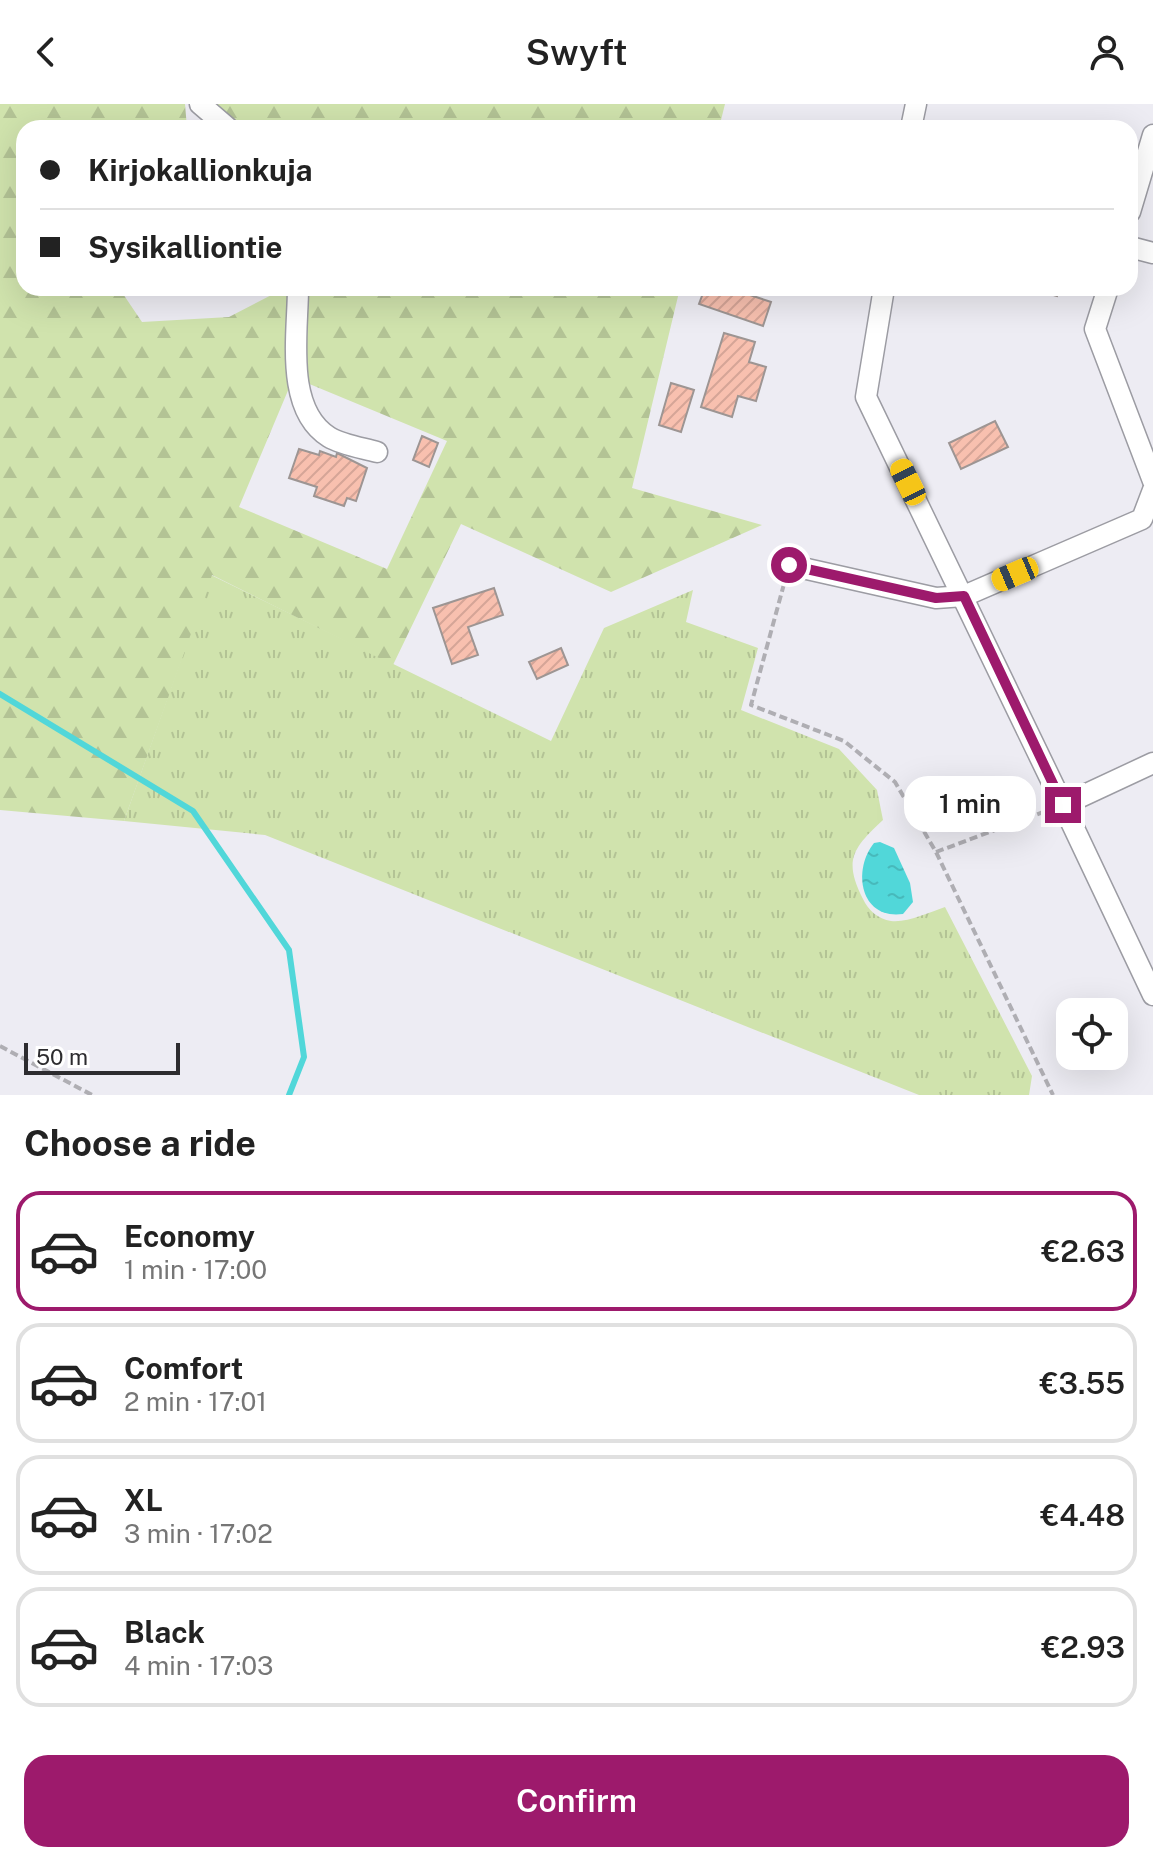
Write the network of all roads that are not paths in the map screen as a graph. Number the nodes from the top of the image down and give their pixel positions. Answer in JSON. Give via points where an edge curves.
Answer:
{"nodes":[{"id":1,"x":200,"y":104,"type":"edge"},
{"id":2,"x":219,"y":120,"type":"edge"},
{"id":3,"x":1153,"y":135,"type":"edge"},
{"id":4,"x":1138,"y":185,"type":"edge"},
{"id":5,"x":298,"y":296,"type":"edge"},
{"id":6,"x":883,"y":296,"type":"edge"},
{"id":7,"x":1105,"y":296,"type":"edge"},
{"id":8,"x":377,"y":452,"type":"dead end"},
{"id":9,"x":1153,"y":481,"type":"edge"},
{"id":10,"x":1153,"y":490,"type":"edge"},
{"id":11,"x":789,"y":565,"type":"road end"},
{"id":12,"x":964,"y":596,"type":"junction"},
{"id":13,"x":1153,"y":763,"type":"edge"},
{"id":14,"x":1063,"y":805,"type":"junction"},
{"id":15,"x":1153,"y":995,"type":"edge"}],
"edges":[{"from":1,"to":2,"type":"street"},
{"from":3,"to":4,"type":"street"},
{"from":5,"to":8,"type":"street","via":[[298,381],[309,416],[329,437]]},
{"from":6,"to":12,"type":"street","via":[[866,397]]},
{"from":7,"to":9,"type":"street","via":[[1095,329]]},
{"from":10,"to":12,"type":"street","via":[[1142,519]]},
{"from":11,"to":12,"type":"street","via":[[936,598]]},
{"from":12,"to":14,"type":"street"},
{"from":13,"to":14,"type":"street"},
{"from":14,"to":15,"type":"street"}]}
